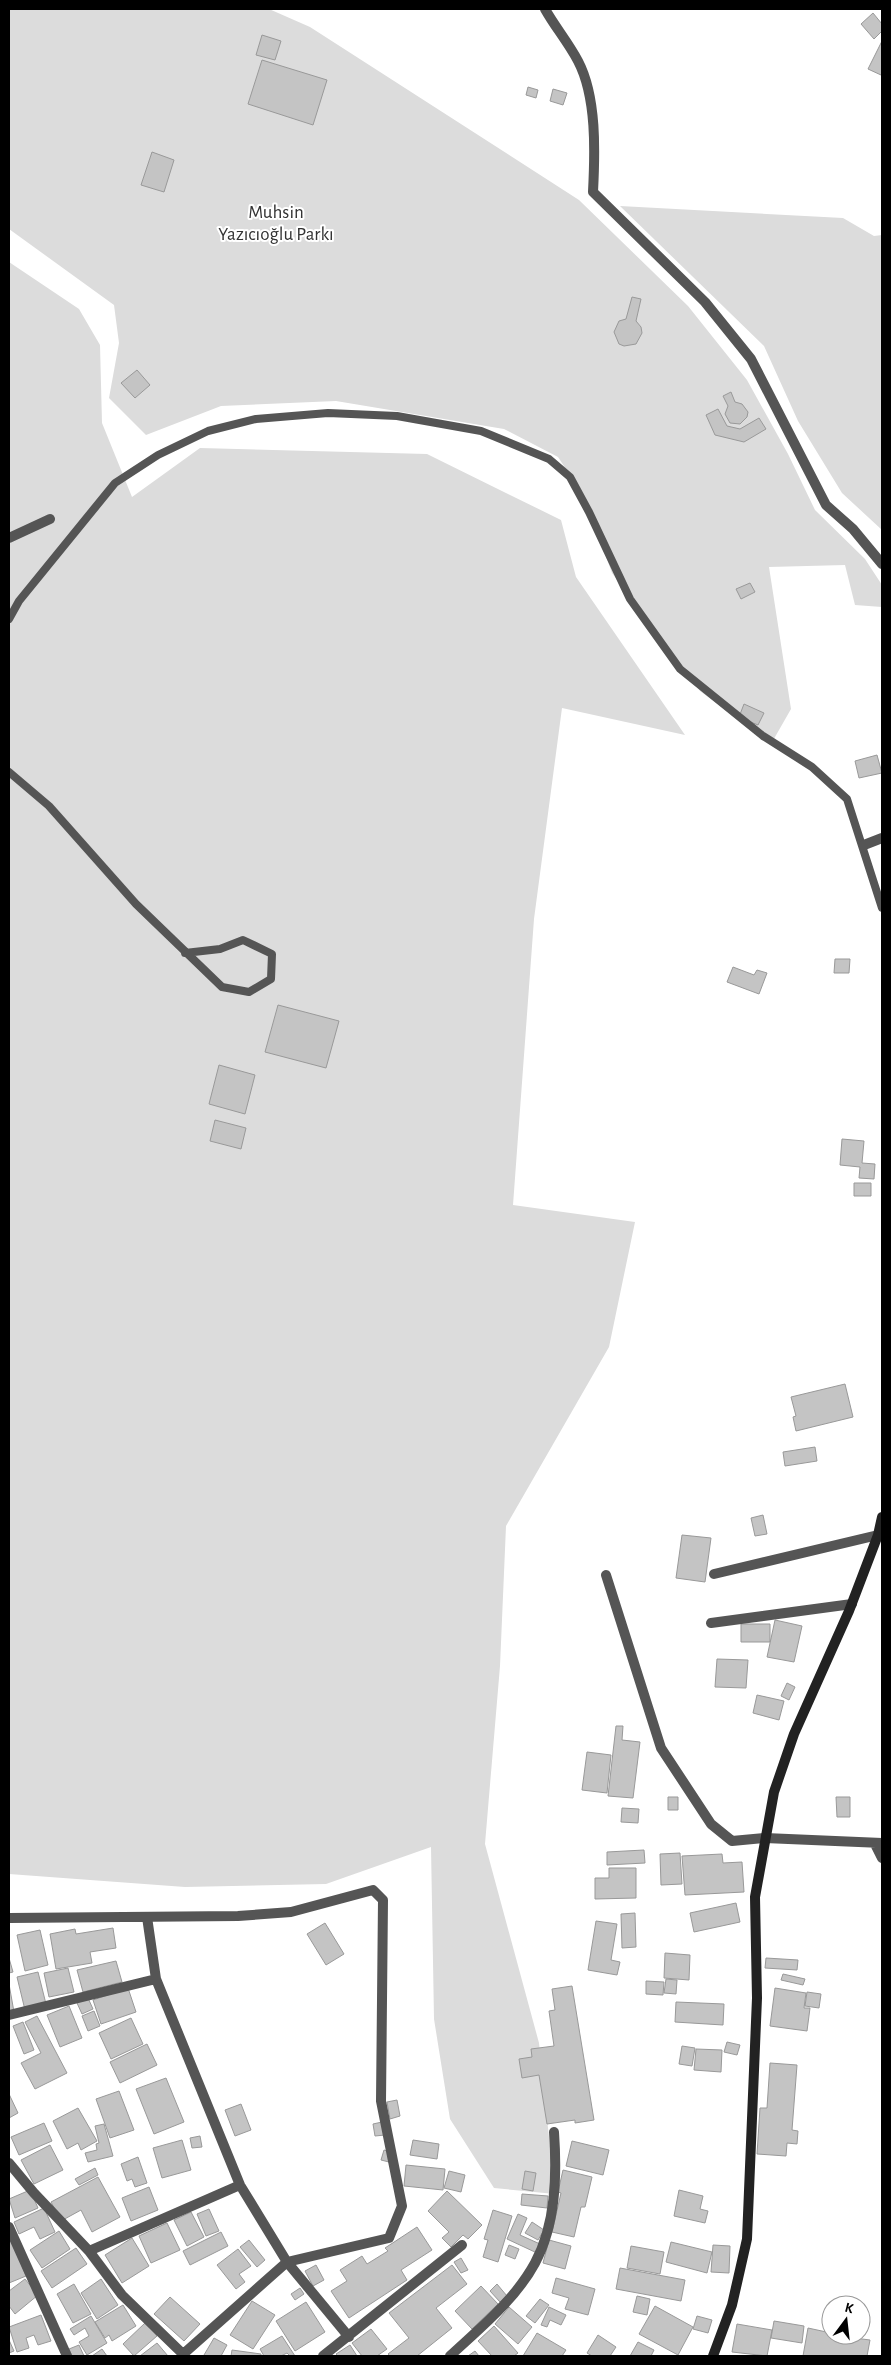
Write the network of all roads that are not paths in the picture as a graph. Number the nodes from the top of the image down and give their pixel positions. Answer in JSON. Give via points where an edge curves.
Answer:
{"nodes":[{"id":1,"x":545,"y":9,"type":"edge"},
{"id":2,"x":50,"y":519,"type":"dead end"},
{"id":3,"x":9,"y":538,"type":"edge"},
{"id":4,"x":882,"y":564,"type":"edge"},
{"id":5,"x":9,"y":619,"type":"edge"},
{"id":6,"x":9,"y":772,"type":"edge"},
{"id":7,"x":882,"y":838,"type":"edge"},
{"id":8,"x":864,"y":845,"type":"junction"},
{"id":9,"x":882,"y":908,"type":"edge"},
{"id":10,"x":186,"y":953,"type":"junction"},
{"id":11,"x":882,"y":1518,"type":"edge"},
{"id":12,"x":878,"y":1535,"type":"junction"},
{"id":13,"x":714,"y":1574,"type":"dead end"},
{"id":14,"x":606,"y":1575,"type":"dead end"},
{"id":15,"x":852,"y":1604,"type":"junction"},
{"id":16,"x":711,"y":1623,"type":"dead end"},
{"id":17,"x":766,"y":1838,"type":"junction"},
{"id":18,"x":878,"y":1843,"type":"edge"},
{"id":19,"x":882,"y":1858,"type":"edge"},
{"id":20,"x":147,"y":1917,"type":"junction"},
{"id":21,"x":9,"y":1918,"type":"edge"},
{"id":22,"x":156,"y":1979,"type":"junction"},
{"id":23,"x":9,"y":2015,"type":"edge"},
{"id":24,"x":554,"y":2132,"type":"dead end"},
{"id":25,"x":9,"y":2163,"type":"edge"},
{"id":26,"x":240,"y":2185,"type":"junction"},
{"id":27,"x":9,"y":2226,"type":"edge"},
{"id":28,"x":462,"y":2245,"type":"dead end"},
{"id":29,"x":89,"y":2251,"type":"junction"},
{"id":30,"x":287,"y":2262,"type":"junction"},
{"id":31,"x":349,"y":2337,"type":"junction"},
{"id":32,"x":68,"y":2356,"type":"edge"},
{"id":33,"x":183,"y":2356,"type":"edge"},
{"id":34,"x":322,"y":2356,"type":"edge"},
{"id":35,"x":450,"y":2356,"type":"edge"},
{"id":36,"x":713,"y":2356,"type":"edge"}],
"edges":[{"from":1,"to":4,"type":"street","via":[[578,62],[592,108],[593,192],[705,302],[751,359],[826,505],[853,529]]},
{"from":2,"to":3,"type":"street"},
{"from":5,"to":8,"type":"lane","via":[[19,601],[115,483],[158,455],[208,431],[256,418],[328,413],[397,416],[482,431],[548,459],[570,477],[590,512],[630,599],[680,668],[763,736],[812,767],[847,799]]},
{"from":6,"to":10,"type":"lane","via":[[49,806],[136,904]]},
{"from":7,"to":8,"type":"street"},
{"from":8,"to":9,"type":"lane"},
{"from":10,"to":10,"type":"lane","via":[[222,987],[249,992],[271,979],[272,954],[243,940],[220,949]]},
{"from":11,"to":12,"type":"street"},
{"from":12,"to":13,"type":"street"},
{"from":12,"to":15,"type":"street"},
{"from":14,"to":17,"type":"street","via":[[661,1748],[710,1824],[732,1840]]},
{"from":15,"to":16,"type":"street"},
{"from":15,"to":17,"type":"street","via":[[794,1734],[774,1792]]},
{"from":17,"to":18,"type":"street"},
{"from":17,"to":36,"type":"street","via":[[755,1897],[758,1998],[747,2239],[732,2305]]},
{"from":18,"to":19,"type":"street"},
{"from":20,"to":21,"type":"street"},
{"from":20,"to":22,"type":"street"},
{"from":20,"to":30,"type":"street","via":[[291,1912],[373,1890],[383,1900],[381,2101],[402,2206],[389,2238]]},
{"from":22,"to":23,"type":"street"},
{"from":22,"to":26,"type":"street"},
{"from":24,"to":35,"type":"street","via":[[556,2166],[550,2222],[535,2263],[506,2303]]},
{"from":25,"to":29,"type":"street"},
{"from":26,"to":29,"type":"street"},
{"from":26,"to":30,"type":"street"},
{"from":27,"to":32,"type":"street"},
{"from":28,"to":31,"type":"street"},
{"from":29,"to":33,"type":"street","via":[[122,2296]]},
{"from":30,"to":31,"type":"street"},
{"from":30,"to":33,"type":"street"},
{"from":31,"to":34,"type":"street"}]}
